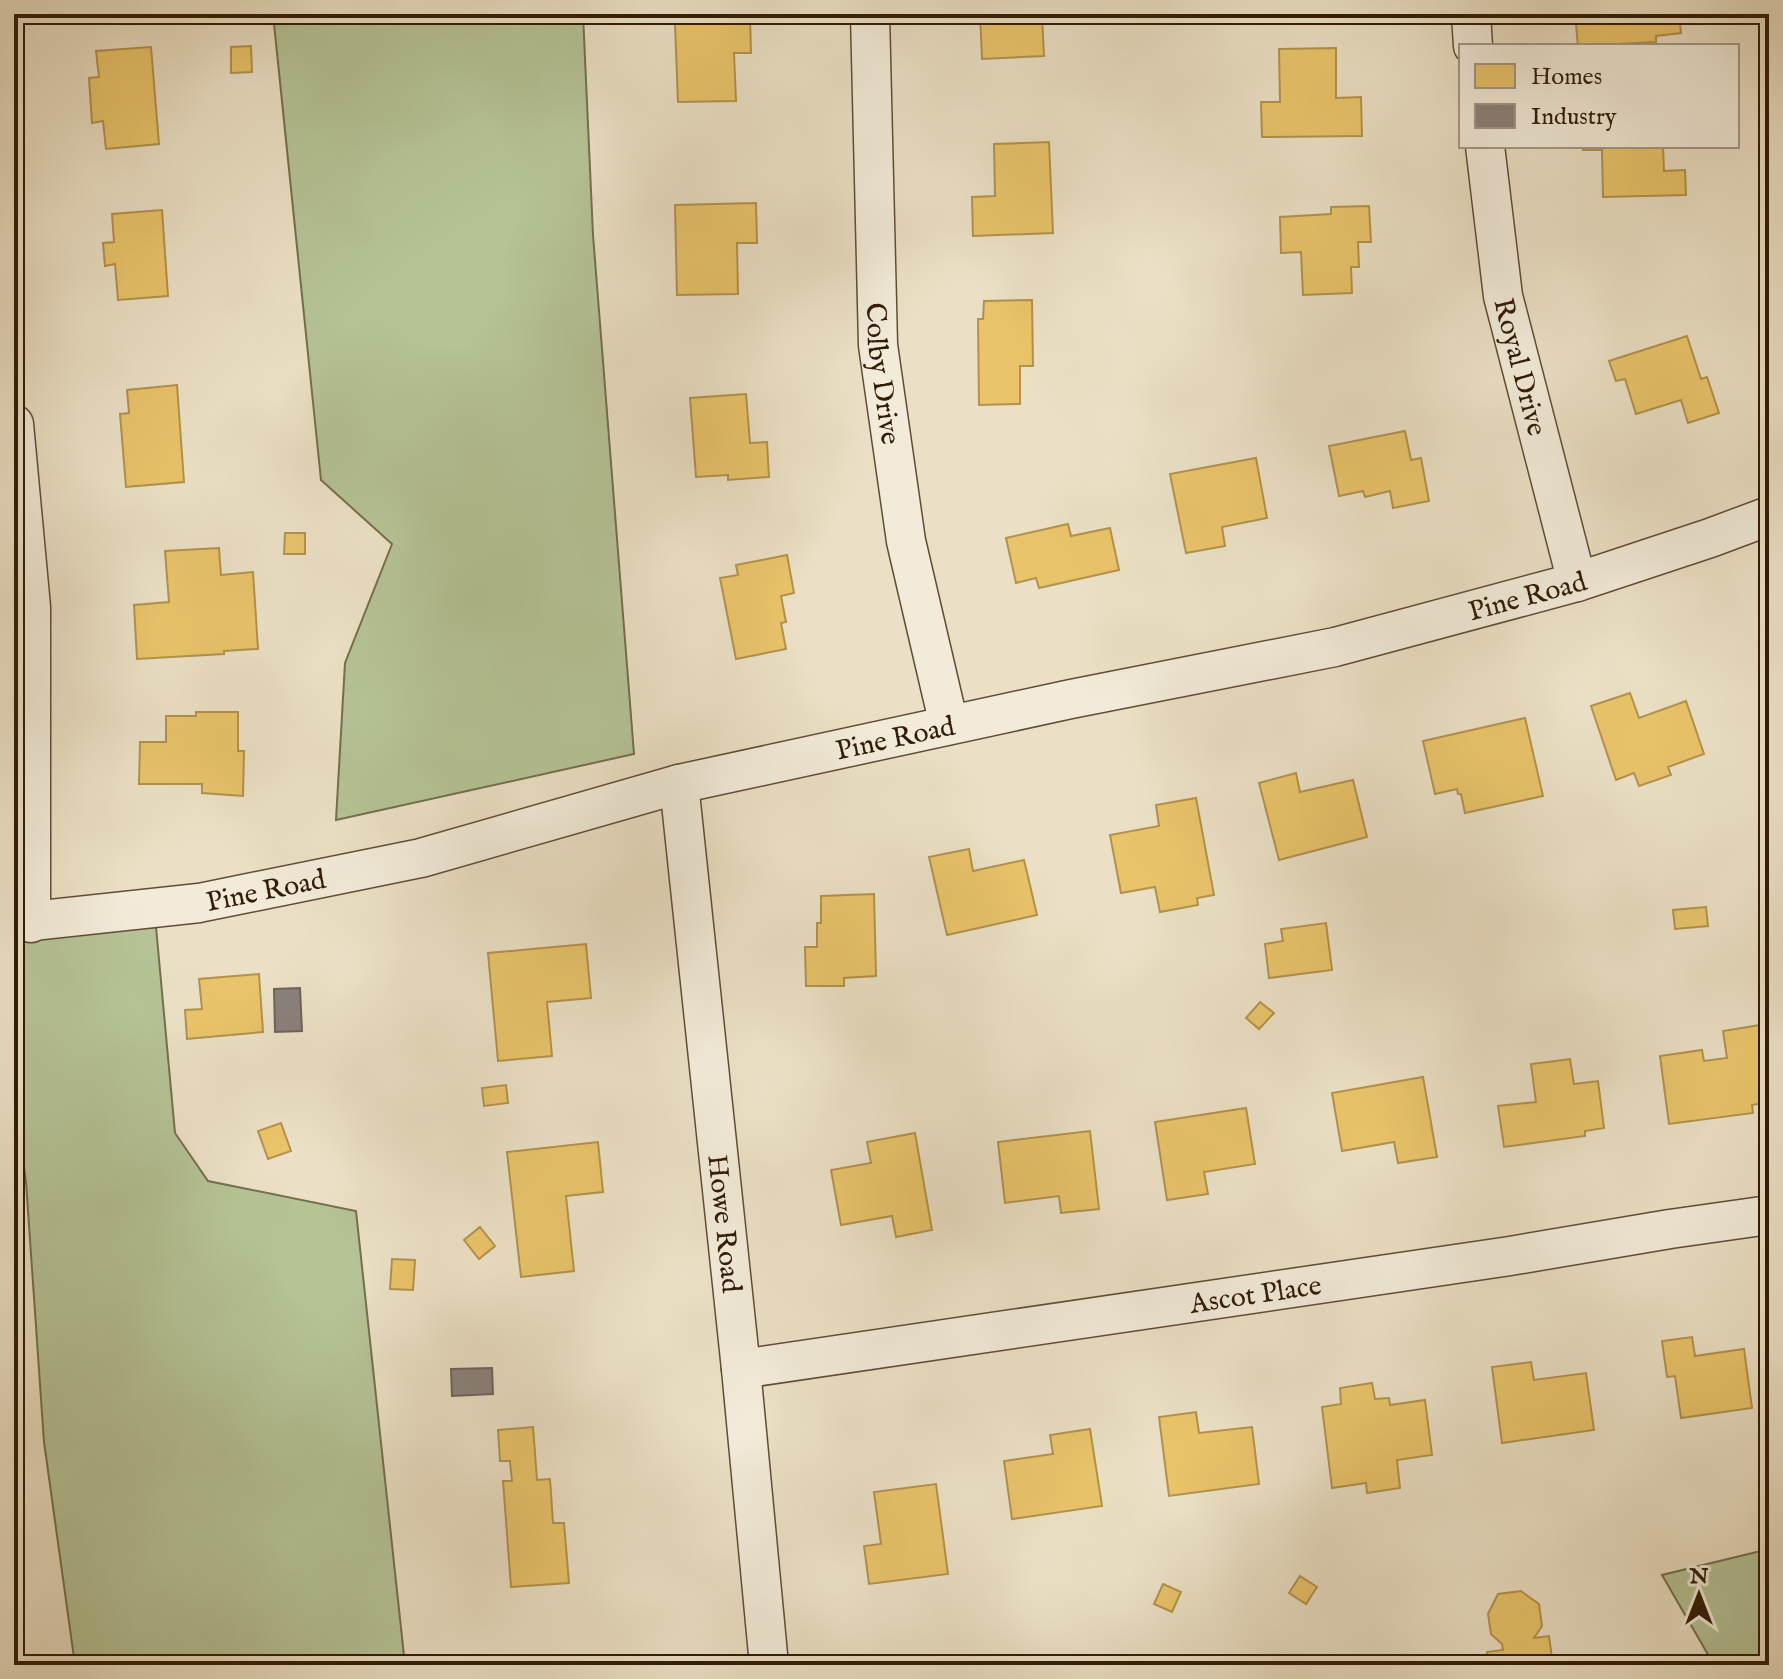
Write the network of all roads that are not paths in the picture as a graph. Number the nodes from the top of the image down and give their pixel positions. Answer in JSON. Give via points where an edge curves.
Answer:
{"nodes":[{"id":1,"x":870,"y":14,"type":"edge"},
{"id":2,"x":1471,"y":14,"type":"edge"},
{"id":3,"x":1473,"y":44,"type":"edge"},
{"id":4,"x":1485,"y":148,"type":"edge"},
{"id":5,"x":14,"y":424,"type":"edge"},
{"id":6,"x":1769,"y":516,"type":"edge"},
{"id":7,"x":1577,"y":582,"type":"junction"},
{"id":8,"x":949,"y":725,"type":"junction"},
{"id":9,"x":679,"y":784,"type":"junction"},
{"id":10,"x":23,"y":923,"type":"edge"},
{"id":11,"x":1769,"y":1215,"type":"edge"},
{"id":12,"x":741,"y":1369,"type":"junction"},
{"id":13,"x":769,"y":1665,"type":"edge"}],
"edges":[{"from":1,"to":8,"type":"street","name":"Colby Drive","via":[[878,345],[906,541]]},
{"from":2,"to":3,"type":"street"},
{"from":4,"to":7,"type":"street","name":"Royal Drive","via":[[1503,296]]},
{"from":5,"to":10,"type":"street","via":[[31,607]]},
{"from":6,"to":7,"type":"street","name":"Pine Road"},
{"from":7,"to":8,"type":"street","name":"Pine Road","via":[[1335,647]]},
{"from":8,"to":9,"type":"street","name":"Pine Road"},
{"from":9,"to":10,"type":"street","name":"Pine Road","via":[[421,858],[199,903]]},
{"from":9,"to":12,"type":"street","name":"Howe Road"},
{"from":11,"to":12,"type":"street","name":"Ascot Place"},
{"from":12,"to":13,"type":"street","name":"Howe Road"}]}
